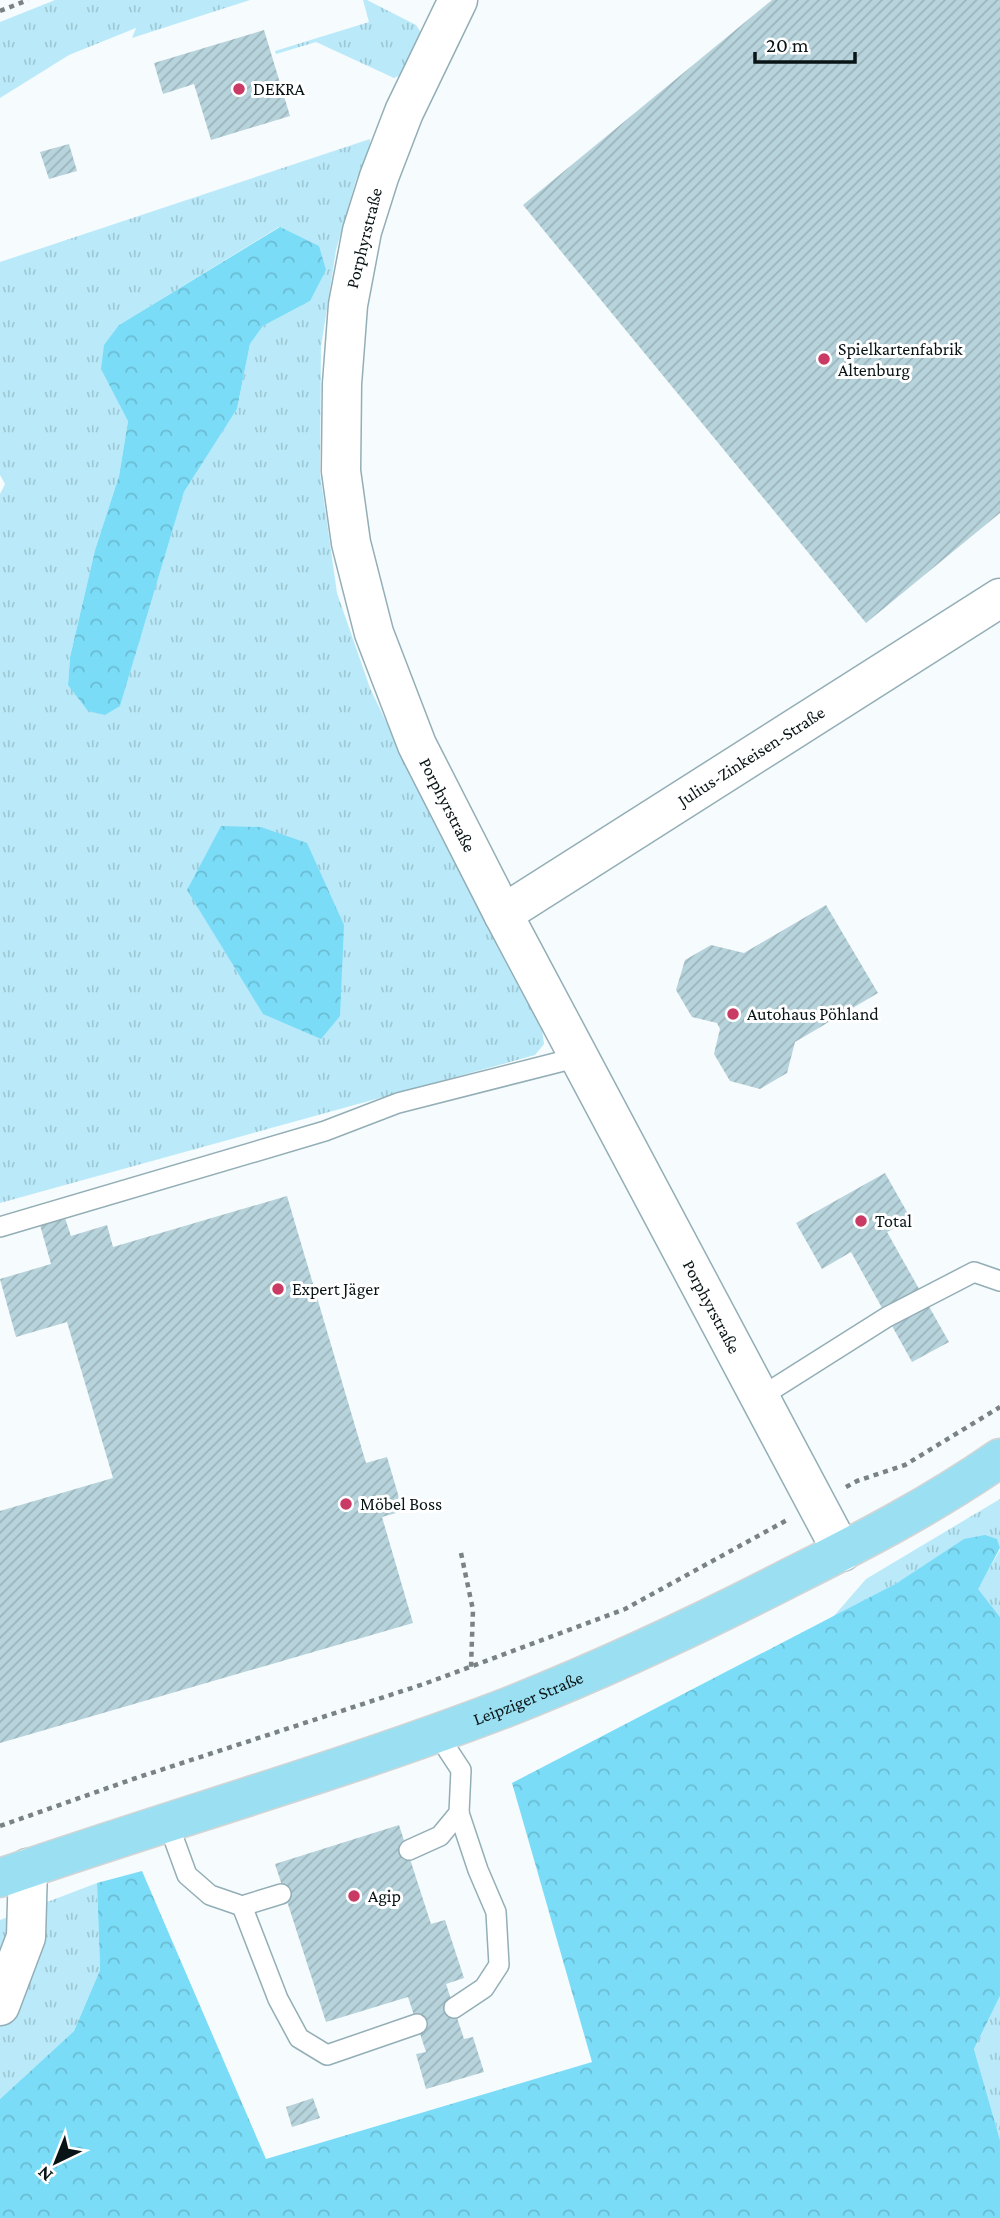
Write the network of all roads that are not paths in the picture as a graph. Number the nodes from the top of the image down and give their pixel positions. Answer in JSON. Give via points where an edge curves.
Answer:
{"nodes":[{"id":1,"x":458,"y":0,"type":"edge"},
{"id":2,"x":1000,"y":598,"type":"edge"},
{"id":3,"x":503,"y":914,"type":"junction"},
{"id":4,"x":579,"y":1057,"type":"junction"},
{"id":5,"x":0,"y":1227,"type":"edge"},
{"id":6,"x":1000,"y":1281,"type":"edge"},
{"id":7,"x":759,"y":1398,"type":"junction"},
{"id":8,"x":1000,"y":1458,"type":"edge"},
{"id":9,"x":842,"y":1552,"type":"junction"},
{"id":10,"x":436,"y":1732,"type":"junction"},
{"id":11,"x":459,"y":1813,"type":"junction"},
{"id":12,"x":168,"y":1823,"type":"junction"},
{"id":13,"x":409,"y":1850,"type":"dead end"},
{"id":14,"x":14,"y":1873,"type":"edge"},
{"id":15,"x":281,"y":1894,"type":"dead end"},
{"id":16,"x":242,"y":1906,"type":"junction"},
{"id":17,"x":0,"y":2006,"type":"edge"},
{"id":18,"x":454,"y":2008,"type":"dead end"},
{"id":19,"x":417,"y":2024,"type":"dead end"}],
"edges":[{"from":1,"to":3,"type":"street","name":"Porphyrstraße","via":[[404,112],[362,231],[348,305],[341,471],[351,543],[373,633],[417,745]]},
{"from":2,"to":3,"type":"street","name":"Julius-Zinkeisen-Straße"},
{"from":3,"to":4,"type":"street","name":"Porphyrstraße"},
{"from":4,"to":5,"type":"lane","via":[[398,1103],[325,1131]]},
{"from":4,"to":7,"type":"street","name":"Porphyrstraße"},
{"from":6,"to":7,"type":"lane","via":[[974,1272],[887,1317]]},
{"from":7,"to":9,"type":"street","name":"Porphyrstraße"},
{"from":8,"to":9,"type":"main road","name":"Leipziger Straße"},
{"from":9,"to":10,"type":"main road","name":"Leipziger Straße","via":[[687,1630],[574,1680]]},
{"from":10,"to":11,"type":"lane","via":[[461,1770]]},
{"from":10,"to":12,"type":"main road","name":"Leipziger Straße"},
{"from":11,"to":13,"type":"lane","via":[[440,1836]]},
{"from":11,"to":18,"type":"lane","via":[[496,1912],[499,1965],[484,1988]]},
{"from":12,"to":14,"type":"main road","name":"Leipziger Straße"},
{"from":12,"to":16,"type":"lane","via":[[187,1875],[210,1895]]},
{"from":14,"to":17,"type":"street","name":"Leipziger Straße","via":[[26,1937]]},
{"from":15,"to":16,"type":"lane"},
{"from":16,"to":19,"type":"lane","via":[[278,1999],[299,2038],[327,2055]]}]}
